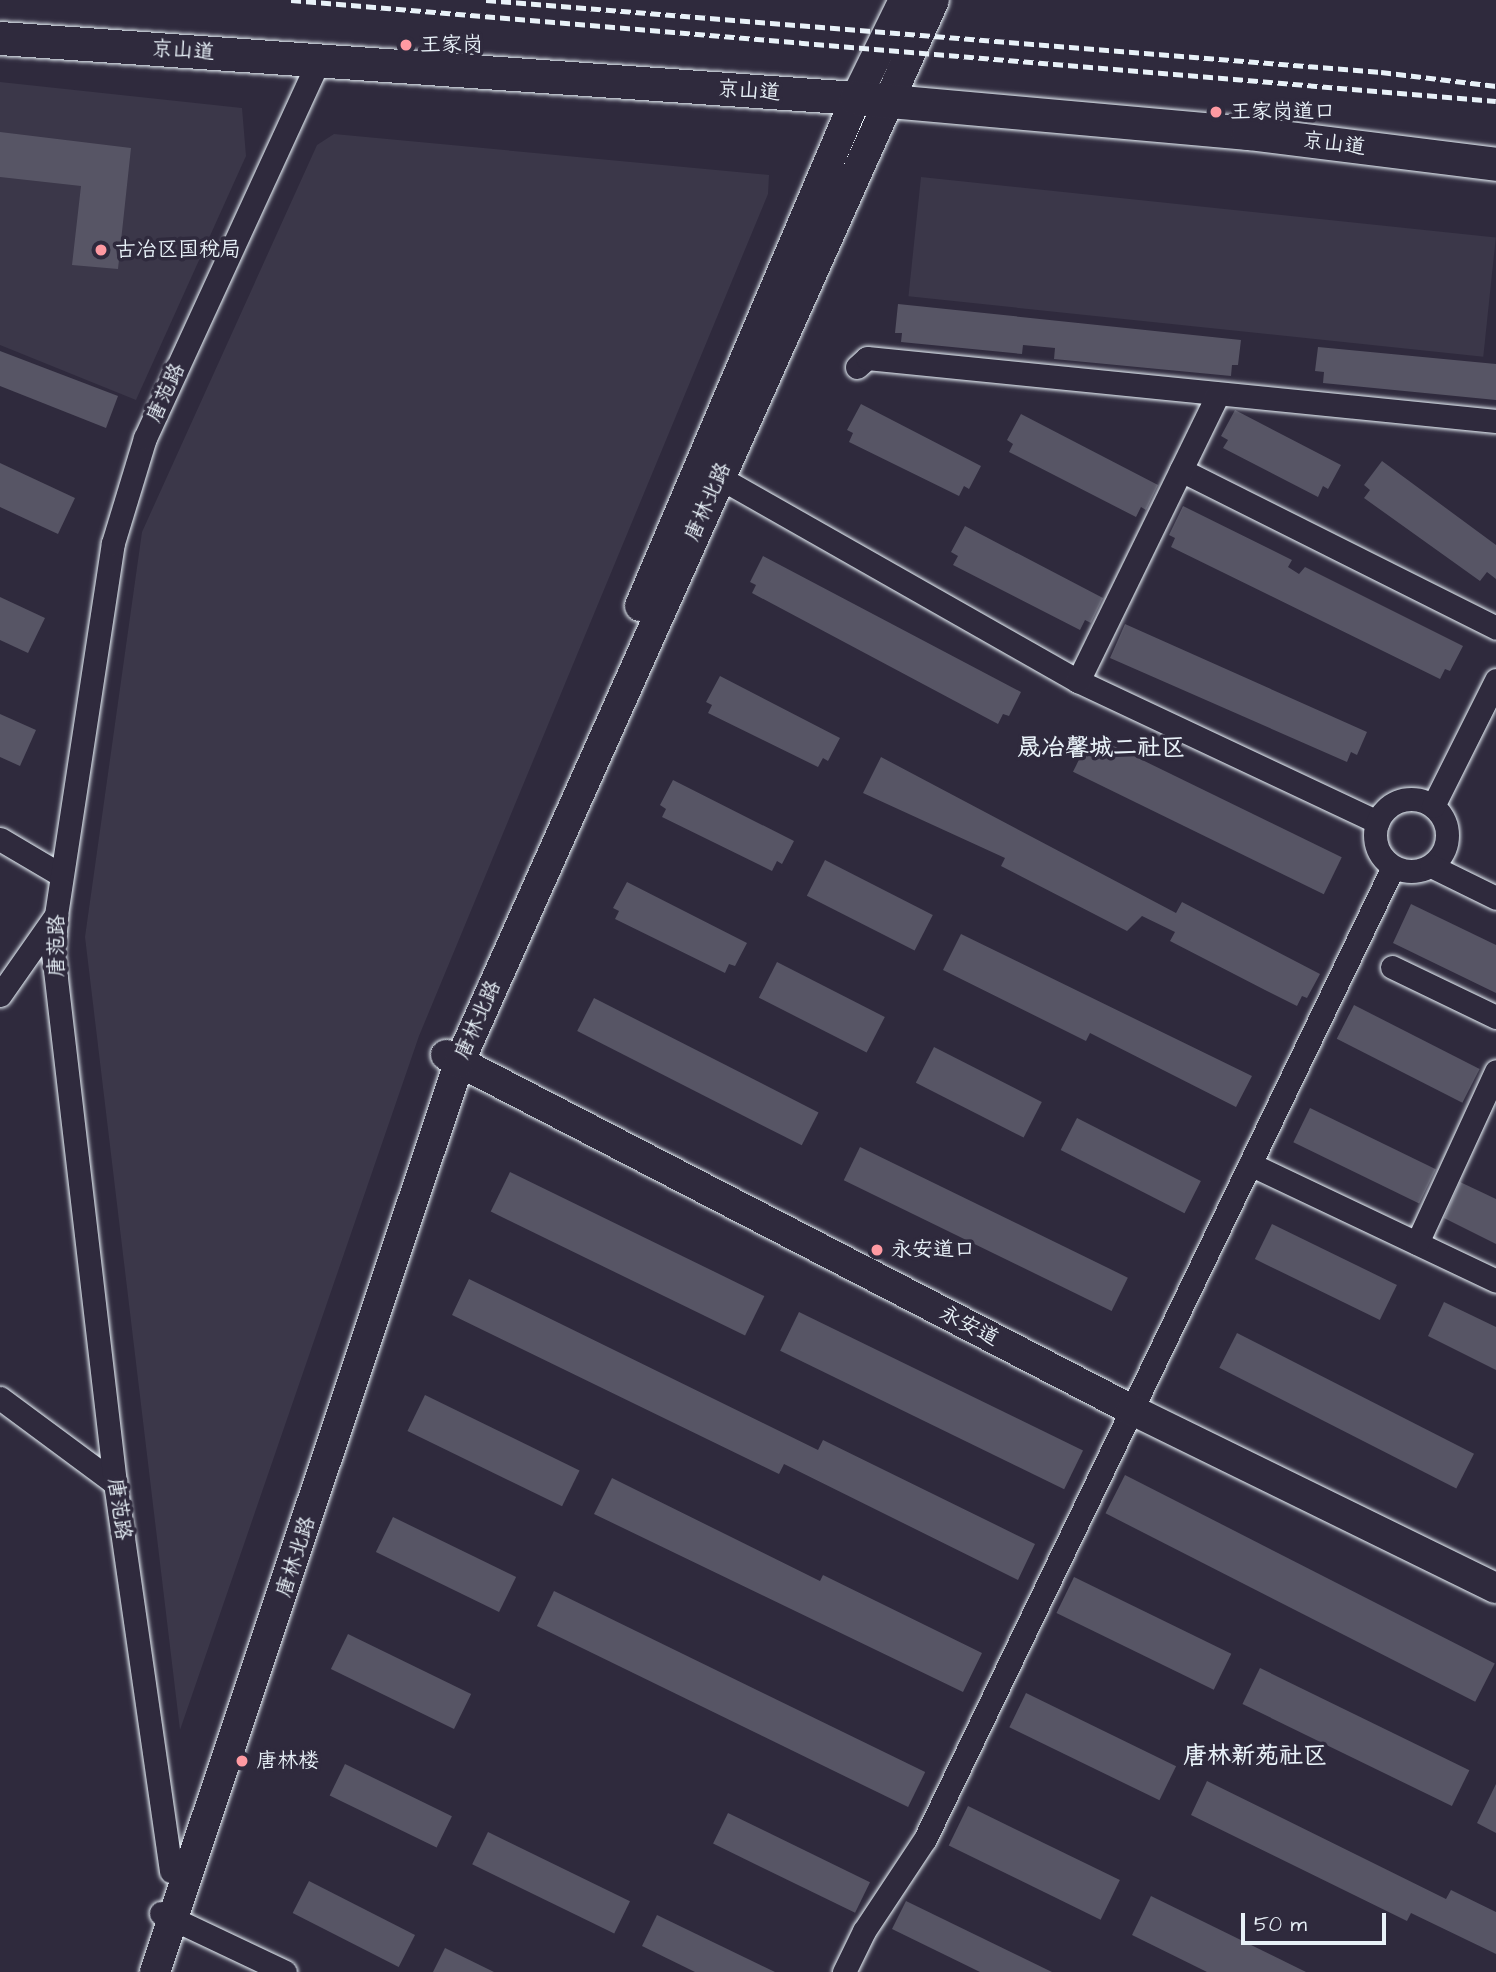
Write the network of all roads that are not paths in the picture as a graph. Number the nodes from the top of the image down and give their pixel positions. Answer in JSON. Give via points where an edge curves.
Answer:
{"nodes":[{"id":1,"x":904,"y":0,"type":"edge"},
{"id":2,"x":934,"y":0,"type":"edge"},
{"id":3,"x":0,"y":38,"type":"edge"},
{"id":4,"x":318,"y":60,"type":"junction"},
{"id":5,"x":872,"y":100,"type":"junction"},
{"id":6,"x":1496,"y":164,"type":"edge"},
{"id":7,"x":857,"y":367,"type":"dead end"},
{"id":8,"x":1218,"y":394,"type":"junction"},
{"id":9,"x":1496,"y":421,"type":"edge"},
{"id":10,"x":1181,"y":470,"type":"junction"},
{"id":11,"x":709,"y":471,"type":"junction"},
{"id":12,"x":1496,"y":628,"type":"edge"},
{"id":13,"x":1496,"y":680,"type":"edge"},
{"id":14,"x":1078,"y":681,"type":"junction"},
{"id":15,"x":1433,"y":806,"type":"junction"},
{"id":16,"x":1377,"y":822,"type":"junction"},
{"id":17,"x":0,"y":839,"type":"edge"},
{"id":18,"x":1431,"y":866,"type":"junction"},
{"id":19,"x":1393,"y":867,"type":"junction"},
{"id":20,"x":61,"y":875,"type":"junction"},
{"id":21,"x":1496,"y":898,"type":"edge"},
{"id":22,"x":55,"y":915,"type":"junction"},
{"id":23,"x":1392,"y":967,"type":"dead end"},
{"id":24,"x":0,"y":995,"type":"edge"},
{"id":25,"x":1496,"y":1017,"type":"edge"},
{"id":26,"x":452,"y":1059,"type":"junction"},
{"id":27,"x":1496,"y":1071,"type":"edge"},
{"id":28,"x":1250,"y":1164,"type":"junction"},
{"id":29,"x":1417,"y":1243,"type":"junction"},
{"id":30,"x":1496,"y":1280,"type":"edge"},
{"id":31,"x":0,"y":1398,"type":"edge"},
{"id":32,"x":1132,"y":1410,"type":"junction"},
{"id":33,"x":115,"y":1483,"type":"junction"},
{"id":34,"x":1496,"y":1588,"type":"edge"},
{"id":35,"x":171,"y":1871,"type":"junction"},
{"id":36,"x":169,"y":1916,"type":"junction"},
{"id":37,"x":133,"y":1972,"type":"edge"},
{"id":38,"x":155,"y":1972,"type":"edge"},
{"id":39,"x":285,"y":1972,"type":"edge"},
{"id":40,"x":844,"y":1972,"type":"edge"}],
"edges":[{"from":1,"to":5,"type":"main road"},
{"from":2,"to":5,"type":"main road"},
{"from":3,"to":4,"type":"highway","name":"京山道"},
{"from":4,"to":5,"type":"highway","name":"京山道"},
{"from":4,"to":20,"type":"street","name":"唐范路","via":[[145,438],[113,543],[101,603]]},
{"from":5,"to":6,"type":"highway","name":"京山道","via":[[1248,133]]},
{"from":5,"to":11,"type":"main road","name":"唐林北路"},
{"from":7,"to":8,"type":"street","via":[[866,358]]},
{"from":8,"to":9,"type":"street"},
{"from":8,"to":10,"type":"street"},
{"from":10,"to":12,"type":"street"},
{"from":10,"to":14,"type":"street"},
{"from":11,"to":14,"type":"street"},
{"from":11,"to":26,"type":"main road","name":"唐林北路"},
{"from":13,"to":15,"type":"street"},
{"from":14,"to":16,"type":"street"},
{"from":15,"to":16,"type":"street","via":[[1401,800]]},
{"from":15,"to":18,"type":"street","via":[[1448,837]]},
{"from":16,"to":19,"type":"street","via":[[1379,852]]},
{"from":17,"to":20,"type":"street"},
{"from":18,"to":19,"type":"street","via":[[1412,872]]},
{"from":18,"to":21,"type":"street"},
{"from":19,"to":28,"type":"street"},
{"from":20,"to":22,"type":"street","name":"唐范路"},
{"from":22,"to":24,"type":"street"},
{"from":22,"to":33,"type":"street","name":"唐范路","via":[[53,953]]},
{"from":23,"to":25,"type":"street"},
{"from":26,"to":32,"type":"main road","name":"永安道"},
{"from":26,"to":35,"type":"main road","name":"唐林北路"},
{"from":26,"to":36,"type":"main road","name":"唐林北路"},
{"from":27,"to":29,"type":"street"},
{"from":28,"to":29,"type":"street"},
{"from":28,"to":32,"type":"street"},
{"from":29,"to":30,"type":"street"},
{"from":31,"to":33,"type":"street"},
{"from":32,"to":34,"type":"main road","name":"永安道"},
{"from":32,"to":40,"type":"street","via":[[925,1839],[864,1931]]},
{"from":33,"to":35,"type":"street","name":"唐范路"},
{"from":35,"to":36,"type":"main road","name":"唐林北路"},
{"from":36,"to":37,"type":"main road","name":"唐林北路"},
{"from":36,"to":38,"type":"main road","name":"唐林北路"},
{"from":36,"to":39,"type":"street"}]}
